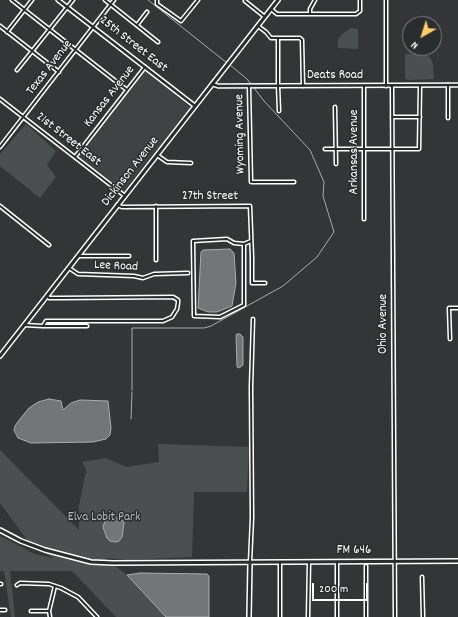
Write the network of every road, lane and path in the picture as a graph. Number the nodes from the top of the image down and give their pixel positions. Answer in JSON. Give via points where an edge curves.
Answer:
{"nodes":[{"id":1,"x":12,"y":0,"type":"edge"},
{"id":2,"x":32,"y":0,"type":"edge"},
{"id":3,"x":58,"y":0,"type":"edge"},
{"id":4,"x":73,"y":0,"type":"edge"},
{"id":5,"x":105,"y":0,"type":"edge"},
{"id":6,"x":114,"y":0,"type":"edge"},
{"id":7,"x":157,"y":0,"type":"edge"},
{"id":8,"x":198,"y":0,"type":"edge"},
{"id":9,"x":278,"y":0,"type":"edge"},
{"id":10,"x":315,"y":0,"type":"edge"},
{"id":11,"x":360,"y":0,"type":"edge"},
{"id":12,"x":386,"y":0,"type":"edge"},
{"id":13,"x":245,"y":1,"type":"dead end"},
{"id":14,"x":111,"y":5,"type":"junction"},
{"id":15,"x":67,"y":7,"type":"junction"},
{"id":16,"x":272,"y":9,"type":"junction"},
{"id":17,"x":25,"y":10,"type":"junction"},
{"id":18,"x":147,"y":12,"type":"dead end"},
{"id":19,"x":310,"y":14,"type":"junction"},
{"id":20,"x":265,"y":16,"type":"junction"},
{"id":21,"x":137,"y":25,"type":"junction"},
{"id":22,"x":0,"y":26,"type":"edge"},
{"id":23,"x":258,"y":26,"type":"junction"},
{"id":24,"x":93,"y":27,"type":"junction"},
{"id":25,"x":50,"y":29,"type":"junction"},
{"id":26,"x":7,"y":32,"type":"junction"},
{"id":27,"x":278,"y":38,"type":"junction"},
{"id":28,"x":158,"y":42,"type":"dead end"},
{"id":29,"x":76,"y":50,"type":"junction"},
{"id":30,"x":32,"y":52,"type":"junction"},
{"id":31,"x":145,"y":67,"type":"junction"},
{"id":32,"x":17,"y":70,"type":"dead end"},
{"id":33,"x":58,"y":72,"type":"junction"},
{"id":34,"x":212,"y":84,"type":"junction"},
{"id":35,"x":448,"y":85,"type":"junction"},
{"id":36,"x":458,"y":85,"type":"edge"},
{"id":37,"x":250,"y":86,"type":"junction"},
{"id":38,"x":278,"y":86,"type":"junction"},
{"id":39,"x":303,"y":86,"type":"junction"},
{"id":40,"x":364,"y":86,"type":"junction"},
{"id":41,"x":392,"y":86,"type":"junction"},
{"id":42,"x":420,"y":86,"type":"junction"},
{"id":43,"x":127,"y":90,"type":"junction"},
{"id":44,"x":0,"y":99,"type":"edge"},
{"id":45,"x":195,"y":106,"type":"junction"},
{"id":46,"x":335,"y":107,"type":"dead end"},
{"id":47,"x":279,"y":111,"type":"dead end"},
{"id":48,"x":23,"y":117,"type":"junction"},
{"id":49,"x":392,"y":117,"type":"junction"},
{"id":50,"x":420,"y":117,"type":"junction"},
{"id":51,"x":448,"y":118,"type":"dead end"},
{"id":52,"x":0,"y":147,"type":"edge"},
{"id":53,"x":325,"y":149,"type":"dead end"},
{"id":54,"x":335,"y":149,"type":"junction"},
{"id":55,"x":364,"y":149,"type":"junction"},
{"id":56,"x":392,"y":150,"type":"junction"},
{"id":57,"x":156,"y":155,"type":"junction"},
{"id":58,"x":74,"y":157,"type":"junction"},
{"id":59,"x":191,"y":163,"type":"dead end"},
{"id":60,"x":336,"y":164,"type":"dead end"},
{"id":61,"x":294,"y":182,"type":"dead end"},
{"id":62,"x":125,"y":196,"type":"junction"},
{"id":63,"x":117,"y":205,"type":"junction"},
{"id":64,"x":0,"y":206,"type":"edge"},
{"id":65,"x":156,"y":206,"type":"junction"},
{"id":66,"x":364,"y":219,"type":"dead end"},
{"id":67,"x":251,"y":241,"type":"junction"},
{"id":68,"x":244,"y":244,"type":"junction"},
{"id":69,"x":49,"y":245,"type":"dead end"},
{"id":70,"x":78,"y":256,"type":"junction"},
{"id":71,"x":129,"y":256,"type":"dead end"},
{"id":72,"x":156,"y":260,"type":"dead end"},
{"id":73,"x":68,"y":268,"type":"junction"},
{"id":74,"x":188,"y":273,"type":"dead end"},
{"id":75,"x":265,"y":284,"type":"dead end"},
{"id":76,"x":47,"y":296,"type":"junction"},
{"id":77,"x":458,"y":308,"type":"edge"},
{"id":78,"x":253,"y":319,"type":"dead end"},
{"id":79,"x":24,"y":325,"type":"junction"},
{"id":80,"x":43,"y":326,"type":"junction"},
{"id":81,"x":86,"y":326,"type":"dead end"},
{"id":82,"x":450,"y":339,"type":"dead end"},
{"id":83,"x":0,"y":356,"type":"edge"},
{"id":84,"x":0,"y":530,"type":"edge"},
{"id":85,"x":395,"y":561,"type":"junction"},
{"id":86,"x":458,"y":561,"type":"edge"},
{"id":87,"x":250,"y":562,"type":"junction"},
{"id":88,"x":280,"y":562,"type":"junction"},
{"id":89,"x":309,"y":562,"type":"junction"},
{"id":90,"x":337,"y":562,"type":"junction"},
{"id":91,"x":366,"y":566,"type":"dead end"},
{"id":92,"x":422,"y":577,"type":"dead end"},
{"id":93,"x":17,"y":585,"type":"dead end"},
{"id":94,"x":55,"y":586,"type":"junction"},
{"id":95,"x":0,"y":610,"type":"edge"},
{"id":96,"x":5,"y":610,"type":"dead end"},
{"id":97,"x":31,"y":611,"type":"dead end"},
{"id":98,"x":48,"y":611,"type":"junction"},
{"id":99,"x":50,"y":617,"type":"edge"},
{"id":100,"x":97,"y":617,"type":"edge"},
{"id":101,"x":249,"y":617,"type":"edge"},
{"id":102,"x":280,"y":617,"type":"edge"},
{"id":103,"x":308,"y":617,"type":"edge"},
{"id":104,"x":337,"y":617,"type":"edge"},
{"id":105,"x":366,"y":617,"type":"edge"},
{"id":106,"x":395,"y":617,"type":"edge"},
{"id":107,"x":423,"y":617,"type":"edge"}],
"edges":[{"from":1,"to":17,"type":"street"},
{"from":2,"to":17,"type":"street"},
{"from":3,"to":15,"type":"street","name":"25th Street East"},
{"from":4,"to":15,"type":"street"},
{"from":5,"to":14,"type":"street"},
{"from":6,"to":14,"type":"street","name":"Texas Avenue"},
{"from":7,"to":8,"type":"street","via":[[157,4],[181,21]]},
{"from":9,"to":16,"type":"main road","name":"Dickinson Avenue"},
{"from":10,"to":19,"type":"street"},
{"from":11,"to":19,"type":"street","via":[[360,9],[356,14]]},
{"from":12,"to":41,"type":"street","via":[[386,86]]},
{"from":13,"to":20,"type":"street"},
{"from":14,"to":21,"type":"street"},
{"from":14,"to":24,"type":"street","name":"Texas Avenue"},
{"from":15,"to":24,"type":"street","name":"25th Street East"},
{"from":15,"to":25,"type":"street"},
{"from":16,"to":19,"type":"street","via":[[277,14]]},
{"from":16,"to":20,"type":"main road","name":"Dickinson Avenue"},
{"from":17,"to":25,"type":"street"},
{"from":17,"to":26,"type":"street"},
{"from":18,"to":21,"type":"street"},
{"from":20,"to":23,"type":"main road","name":"Dickinson Avenue"},
{"from":21,"to":28,"type":"street"},
{"from":22,"to":26,"type":"street"},
{"from":23,"to":27,"type":"street","via":[[271,38]]},
{"from":23,"to":34,"type":"main road","name":"Dickinson Avenue"},
{"from":24,"to":29,"type":"street","name":"Texas Avenue"},
{"from":24,"to":31,"type":"street","name":"25th Street East"},
{"from":25,"to":29,"type":"street"},
{"from":25,"to":30,"type":"street"},
{"from":26,"to":30,"type":"street"},
{"from":27,"to":38,"type":"street"},
{"from":27,"to":39,"type":"street","via":[[302,40]]},
{"from":29,"to":33,"type":"street","name":"Texas Avenue"},
{"from":29,"to":43,"type":"street"},
{"from":30,"to":32,"type":"street"},
{"from":30,"to":33,"type":"street"},
{"from":31,"to":43,"type":"street","name":"Kansas Avenue"},
{"from":31,"to":45,"type":"street","name":"25th Street East"},
{"from":33,"to":48,"type":"street","name":"Texas Avenue"},
{"from":34,"to":37,"type":"street","name":"Deats Road"},
{"from":34,"to":45,"type":"main road","name":"Dickinson Avenue"},
{"from":35,"to":36,"type":"street","name":"Deats Road"},
{"from":35,"to":42,"type":"street","name":"Deats Road"},
{"from":35,"to":51,"type":"street"},
{"from":37,"to":38,"type":"street","name":"Deats Road"},
{"from":37,"to":61,"type":"street","name":"Wyoming Avenue","via":[[251,182]]},
{"from":38,"to":39,"type":"street","name":"Deats Road"},
{"from":38,"to":47,"type":"street"},
{"from":39,"to":40,"type":"street","name":"Deats Road"},
{"from":40,"to":41,"type":"street","name":"Deats Road"},
{"from":40,"to":55,"type":"street","name":"Arkansas Avenue"},
{"from":41,"to":42,"type":"street","name":"Deats Road"},
{"from":41,"to":49,"type":"street","name":"Ohio Avenue"},
{"from":42,"to":50,"type":"street"},
{"from":43,"to":58,"type":"street","name":"Kansas Avenue"},
{"from":44,"to":48,"type":"street","name":"21st Street East"},
{"from":45,"to":57,"type":"main road","name":"Dickinson Avenue"},
{"from":46,"to":54,"type":"street"},
{"from":48,"to":52,"type":"street","name":"Texas Avenue"},
{"from":48,"to":58,"type":"street","name":"21st Street East"},
{"from":49,"to":50,"type":"street"},
{"from":49,"to":56,"type":"street","name":"Ohio Avenue"},
{"from":50,"to":56,"type":"street","via":[[417,150]]},
{"from":53,"to":54,"type":"street"},
{"from":54,"to":55,"type":"street"},
{"from":54,"to":60,"type":"street"},
{"from":55,"to":56,"type":"street"},
{"from":55,"to":66,"type":"street","name":"Arkansas Avenue"},
{"from":56,"to":85,"type":"street","name":"Ohio Avenue"},
{"from":57,"to":59,"type":"street","via":[[167,162]]},
{"from":57,"to":62,"type":"main road","name":"Dickinson Avenue"},
{"from":58,"to":62,"type":"street","name":"21st Street East"},
{"from":62,"to":63,"type":"main road","name":"Dickinson Avenue"},
{"from":63,"to":65,"type":"street","name":"27th Street"},
{"from":63,"to":70,"type":"main road","name":"Dickinson Avenue"},
{"from":64,"to":69,"type":"street"},
{"from":65,"to":67,"type":"street","name":"27th Street","via":[[250,206]]},
{"from":65,"to":72,"type":"street"},
{"from":67,"to":68,"type":"street"},
{"from":67,"to":75,"type":"street","name":"27th Street","via":[[252,283]]},
{"from":68,"to":68,"type":"street","via":[[244,305],[220,317],[194,316],[193,241],[227,239]]},
{"from":70,"to":71,"type":"street"},
{"from":70,"to":73,"type":"main road","name":"Dickinson Avenue"},
{"from":73,"to":74,"type":"street","name":"Lee Road","via":[[78,274],[143,278],[154,274]]},
{"from":73,"to":76,"type":"main road","name":"Dickinson Avenue"},
{"from":76,"to":79,"type":"main road","name":"Dickinson Avenue"},
{"from":76,"to":80,"type":"street","via":[[173,297],[178,302],[174,315],[163,321],[46,321]]},
{"from":77,"to":82,"type":"street","via":[[449,308]]},
{"from":78,"to":87,"type":"street","via":[[250,387]]},
{"from":79,"to":80,"type":"street"},
{"from":79,"to":83,"type":"main road","name":"Dickinson Avenue"},
{"from":80,"to":81,"type":"street"},
{"from":84,"to":87,"type":"main road","number":"FM 646","via":[[45,550],[91,562]]},
{"from":85,"to":86,"type":"main road","name":"FM 646","number":"FM 646"},
{"from":85,"to":90,"type":"main road","name":"FM 646","number":"FM 646"},
{"from":85,"to":106,"type":"street","name":"Ohio Avenue"},
{"from":87,"to":88,"type":"main road","name":"FM 646","number":"FM 646"},
{"from":87,"to":101,"type":"main road"},
{"from":88,"to":89,"type":"main road","name":"FM 646","number":"FM 646"},
{"from":88,"to":102,"type":"street"},
{"from":89,"to":90,"type":"main road","name":"FM 646","number":"FM 646"},
{"from":89,"to":103,"type":"street"},
{"from":90,"to":104,"type":"street"},
{"from":91,"to":105,"type":"street"},
{"from":92,"to":107,"type":"street"},
{"from":93,"to":94,"type":"street","via":[[20,583]]},
{"from":94,"to":98,"type":"street"},
{"from":94,"to":100,"type":"street","via":[[78,597]]},
{"from":95,"to":96,"type":"street"},
{"from":97,"to":98,"type":"street"},
{"from":98,"to":99,"type":"street"}]}
